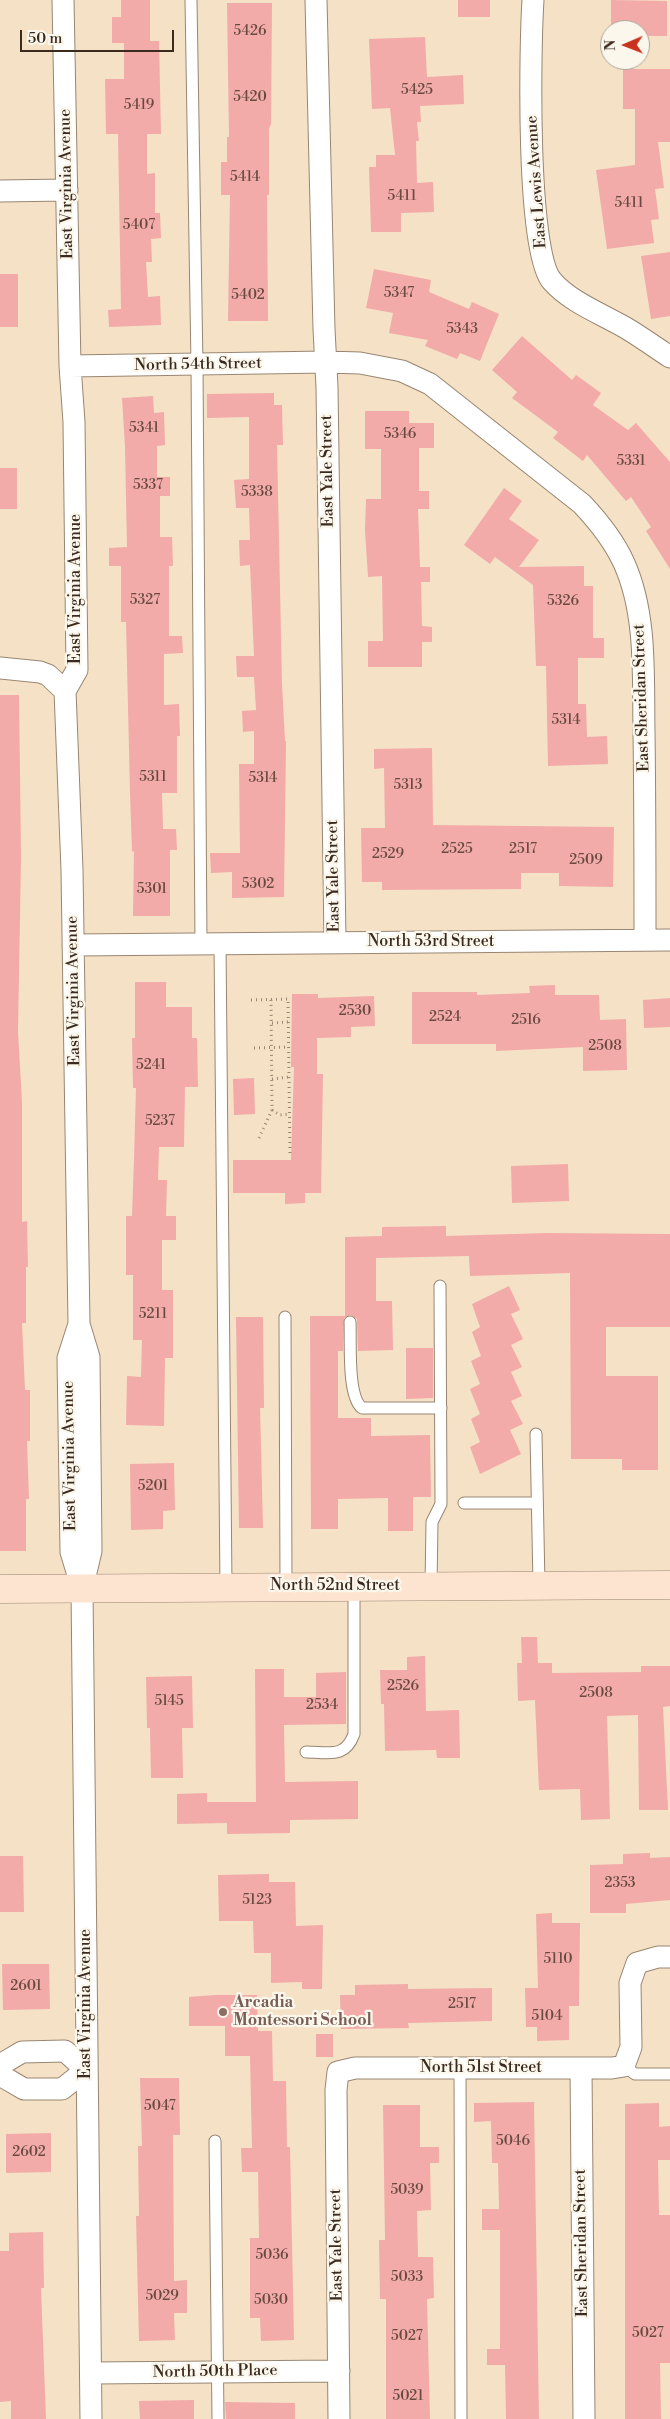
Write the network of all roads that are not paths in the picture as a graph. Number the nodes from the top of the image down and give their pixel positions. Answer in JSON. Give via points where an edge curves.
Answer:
{"nodes":[{"id":1,"x":63,"y":0,"type":"edge"},
{"id":2,"x":190,"y":0,"type":"edge"},
{"id":3,"x":316,"y":0,"type":"edge"},
{"id":4,"x":533,"y":0,"type":"edge"},
{"id":5,"x":67,"y":190,"type":"junction"},
{"id":6,"x":0,"y":191,"type":"edge"},
{"id":7,"x":670,"y":357,"type":"edge"},
{"id":8,"x":326,"y":362,"type":"junction"},
{"id":9,"x":197,"y":365,"type":"junction"},
{"id":10,"x":70,"y":366,"type":"junction"},
{"id":11,"x":0,"y":668,"type":"edge"},
{"id":12,"x":66,"y":692,"type":"junction"},
{"id":13,"x":645,"y":940,"type":"junction"},
{"id":14,"x":670,"y":940,"type":"edge"},
{"id":15,"x":335,"y":942,"type":"junction"},
{"id":16,"x":211,"y":943,"type":"junction"},
{"id":17,"x":73,"y":945,"type":"junction"},
{"id":18,"x":440,"y":1286,"type":"dead end"},
{"id":19,"x":286,"y":1317,"type":"dead end"},
{"id":20,"x":350,"y":1322,"type":"dead end"},
{"id":21,"x":441,"y":1408,"type":"junction"},
{"id":22,"x":536,"y":1434,"type":"dead end"},
{"id":23,"x":537,"y":1503,"type":"junction"},
{"id":24,"x":464,"y":1504,"type":"dead end"},
{"id":25,"x":539,"y":1585,"type":"junction"},
{"id":26,"x":670,"y":1585,"type":"edge"},
{"id":27,"x":286,"y":1586,"type":"junction"},
{"id":28,"x":354,"y":1586,"type":"junction"},
{"id":29,"x":431,"y":1586,"type":"junction"},
{"id":30,"x":226,"y":1587,"type":"junction"},
{"id":31,"x":0,"y":1588,"type":"edge"},
{"id":32,"x":82,"y":1589,"type":"junction"},
{"id":33,"x":306,"y":1752,"type":"dead end"},
{"id":34,"x":670,"y":1957,"type":"edge"},
{"id":35,"x":0,"y":2065,"type":"edge"},
{"id":36,"x":624,"y":2066,"type":"junction"},
{"id":37,"x":460,"y":2068,"type":"junction"},
{"id":38,"x":580,"y":2068,"type":"junction"},
{"id":39,"x":86,"y":2070,"type":"junction"},
{"id":40,"x":338,"y":2072,"type":"joint"},
{"id":41,"x":670,"y":2074,"type":"edge"},
{"id":42,"x":0,"y":2075,"type":"edge"},
{"id":43,"x":215,"y":2141,"type":"dead end"},
{"id":44,"x":339,"y":2371,"type":"junction"},
{"id":45,"x":217,"y":2372,"type":"junction"},
{"id":46,"x":91,"y":2374,"type":"junction"},
{"id":47,"x":91,"y":2419,"type":"edge"},
{"id":48,"x":218,"y":2419,"type":"edge"},
{"id":49,"x":339,"y":2419,"type":"edge"},
{"id":50,"x":461,"y":2419,"type":"edge"},
{"id":51,"x":584,"y":2419,"type":"edge"}],
"edges":[{"from":1,"to":5,"type":"street","name":"East Virginia Avenue"},
{"from":2,"to":9,"type":"lane"},
{"from":3,"to":8,"type":"street","name":"East Yale Street"},
{"from":4,"to":7,"type":"street","name":"East Lewis Avenue","via":[[530,55],[532,146],[544,265],[551,281],[566,294]]},
{"from":5,"to":6,"type":"street"},
{"from":5,"to":10,"type":"street","name":"East Virginia Avenue"},
{"from":8,"to":9,"type":"street","name":"North 54th Street"},
{"from":8,"to":13,"type":"street","name":"East Sheridan Street","via":[[360,363],[402,371],[430,384],[582,504],[598,521],[623,562],[634,592],[643,673]]},
{"from":8,"to":15,"type":"street","name":"East Yale Street"},
{"from":9,"to":10,"type":"street","name":"North 54th Street"},
{"from":9,"to":16,"type":"lane"},
{"from":10,"to":12,"type":"street","name":"East Virginia Avenue","via":[[74,422],[77,670]]},
{"from":11,"to":12,"type":"street","via":[[40,672]]},
{"from":12,"to":17,"type":"street","name":"East Virginia Avenue"},
{"from":13,"to":14,"type":"street","name":"North 53rd Street"},
{"from":13,"to":15,"type":"street","name":"North 53rd Street"},
{"from":15,"to":16,"type":"street","name":"North 53rd Street"},
{"from":16,"to":17,"type":"street","name":"North 53rd Street"},
{"from":16,"to":30,"type":"lane"},
{"from":17,"to":32,"type":"street","name":"East Virginia Avenue","via":[[79,1324],[68,1358],[71,1552]]},
{"from":18,"to":21,"type":"lane"},
{"from":19,"to":27,"type":"lane"},
{"from":20,"to":21,"type":"lane","via":[[353,1393],[358,1405],[362,1408]]},
{"from":21,"to":29,"type":"lane","via":[[441,1504],[432,1522]]},
{"from":22,"to":23,"type":"lane"},
{"from":23,"to":24,"type":"lane"},
{"from":23,"to":25,"type":"lane"},
{"from":25,"to":26,"type":"main road","name":"North 52nd Street"},
{"from":25,"to":29,"type":"main road","name":"North 52nd Street"},
{"from":27,"to":28,"type":"main road","name":"North 52nd Street"},
{"from":27,"to":30,"type":"main road","name":"North 52nd Street"},
{"from":28,"to":29,"type":"main road","name":"North 52nd Street"},
{"from":28,"to":33,"type":"lane","via":[[354,1734],[350,1746],[339,1752]]},
{"from":30,"to":32,"type":"main road","name":"North 52nd Street"},
{"from":31,"to":32,"type":"main road","name":"North 52nd Street"},
{"from":32,"to":39,"type":"street","name":"East Virginia Avenue"},
{"from":34,"to":36,"type":"street","via":[[637,1963],[630,1982],[630,2047]]},
{"from":35,"to":39,"type":"street","via":[[22,2052],[65,2051]]},
{"from":36,"to":38,"type":"street","name":"North 51st Street"},
{"from":36,"to":41,"type":"lane","via":[[635,2074]]},
{"from":37,"to":38,"type":"street","name":"North 51st Street"},
{"from":37,"to":40,"type":"street","name":"North 51st Street","via":[[355,2068]]},
{"from":37,"to":50,"type":"lane"},
{"from":38,"to":51,"type":"street","name":"East Sheridan Street"},
{"from":39,"to":42,"type":"street","via":[[62,2089],[24,2089]]},
{"from":39,"to":46,"type":"street","name":"East Virginia Avenue"},
{"from":40,"to":44,"type":"street","name":"East Yale Street"},
{"from":43,"to":45,"type":"lane"},
{"from":44,"to":45,"type":"street","name":"North 50th Place"},
{"from":44,"to":49,"type":"street","name":"East Yale Street"},
{"from":45,"to":46,"type":"street","name":"North 50th Place"},
{"from":45,"to":48,"type":"lane"},
{"from":46,"to":47,"type":"street","name":"East Virginia Avenue"}]}
